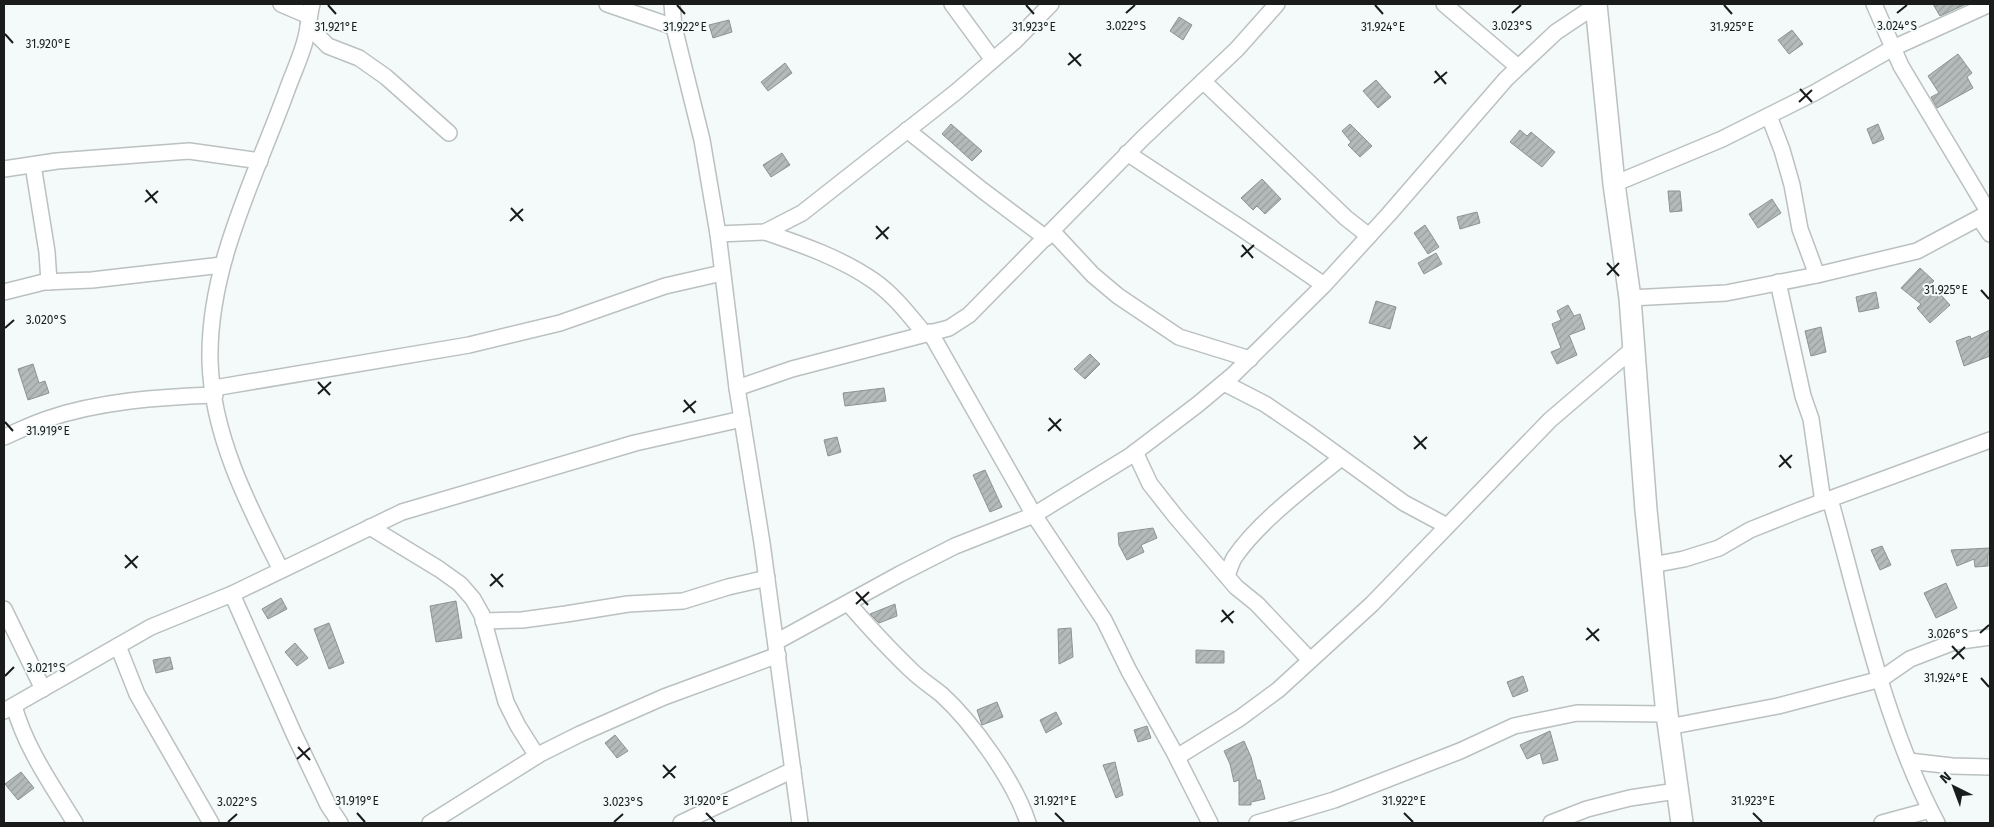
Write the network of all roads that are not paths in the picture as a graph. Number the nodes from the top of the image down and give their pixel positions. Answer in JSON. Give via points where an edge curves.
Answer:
{"nodes":[{"id":1,"x":282,"y":4,"type":"edge"},
{"id":2,"x":606,"y":4,"type":"edge"},
{"id":3,"x":672,"y":4,"type":"edge"},
{"id":4,"x":952,"y":4,"type":"edge"},
{"id":5,"x":1051,"y":4,"type":"edge"},
{"id":6,"x":1277,"y":4,"type":"edge"},
{"id":7,"x":1444,"y":4,"type":"edge"},
{"id":8,"x":1596,"y":4,"type":"edge"},
{"id":9,"x":1874,"y":4,"type":"edge"},
{"id":10,"x":1990,"y":4,"type":"edge"},
{"id":11,"x":310,"y":15,"type":"edge"},
{"id":12,"x":674,"y":27,"type":"junction"},
{"id":13,"x":1893,"y":48,"type":"junction"},
{"id":14,"x":993,"y":60,"type":"junction"},
{"id":15,"x":1518,"y":68,"type":"junction"},
{"id":16,"x":1203,"y":81,"type":"junction"},
{"id":17,"x":1769,"y":116,"type":"junction"},
{"id":18,"x":907,"y":130,"type":"junction"},
{"id":19,"x":450,"y":133,"type":"dead end"},
{"id":20,"x":1128,"y":153,"type":"junction"},
{"id":21,"x":260,"y":161,"type":"junction"},
{"id":22,"x":33,"y":165,"type":"junction"},
{"id":23,"x":4,"y":169,"type":"edge"},
{"id":24,"x":1614,"y":184,"type":"junction"},
{"id":25,"x":1986,"y":214,"type":"edge"},
{"id":26,"x":765,"y":232,"type":"junction"},
{"id":27,"x":718,"y":234,"type":"junction"},
{"id":28,"x":1990,"y":234,"type":"edge"},
{"id":29,"x":1049,"y":235,"type":"junction"},
{"id":30,"x":1369,"y":236,"type":"junction"},
{"id":31,"x":222,"y":265,"type":"junction"},
{"id":32,"x":722,"y":273,"type":"junction"},
{"id":33,"x":1817,"y":275,"type":"junction"},
{"id":34,"x":49,"y":282,"type":"junction"},
{"id":35,"x":1778,"y":282,"type":"junction"},
{"id":36,"x":1324,"y":285,"type":"junction"},
{"id":37,"x":4,"y":292,"type":"edge"},
{"id":38,"x":1630,"y":298,"type":"junction"},
{"id":39,"x":928,"y":333,"type":"junction"},
{"id":40,"x":1634,"y":348,"type":"junction"},
{"id":41,"x":1250,"y":358,"type":"junction"},
{"id":42,"x":1224,"y":383,"type":"junction"},
{"id":43,"x":737,"y":388,"type":"junction"},
{"id":44,"x":214,"y":392,"type":"junction"},
{"id":45,"x":742,"y":419,"type":"junction"},
{"id":46,"x":4,"y":437,"type":"edge"},
{"id":47,"x":1990,"y":440,"type":"edge"},
{"id":48,"x":1135,"y":452,"type":"junction"},
{"id":49,"x":1341,"y":458,"type":"junction"},
{"id":50,"x":1827,"y":500,"type":"junction"},
{"id":51,"x":1034,"y":515,"type":"junction"},
{"id":52,"x":1447,"y":526,"type":"junction"},
{"id":53,"x":370,"y":527,"type":"junction"},
{"id":54,"x":1652,"y":565,"type":"junction"},
{"id":55,"x":281,"y":570,"type":"junction"},
{"id":56,"x":1227,"y":576,"type":"junction"},
{"id":57,"x":767,"y":578,"type":"junction"},
{"id":58,"x":232,"y":594,"type":"junction"},
{"id":59,"x":848,"y":603,"type":"junction"},
{"id":60,"x":4,"y":609,"type":"edge"},
{"id":61,"x":483,"y":621,"type":"junction"},
{"id":62,"x":1990,"y":637,"type":"edge"},
{"id":63,"x":118,"y":646,"type":"junction"},
{"id":64,"x":777,"y":649,"type":"junction"},
{"id":65,"x":1310,"y":660,"type":"junction"},
{"id":66,"x":1881,"y":679,"type":"junction"},
{"id":67,"x":43,"y":689,"type":"junction"},
{"id":68,"x":9,"y":708,"type":"edge"},
{"id":69,"x":1668,"y":720,"type":"junction"},
{"id":70,"x":537,"y":756,"type":"junction"},
{"id":71,"x":1177,"y":757,"type":"junction"},
{"id":72,"x":1909,"y":762,"type":"junction"},
{"id":73,"x":1990,"y":767,"type":"edge"},
{"id":74,"x":793,"y":770,"type":"junction"},
{"id":75,"x":1676,"y":791,"type":"junction"},
{"id":76,"x":1933,"y":817,"type":"edge"},
{"id":77,"x":75,"y":823,"type":"edge"},
{"id":78,"x":212,"y":823,"type":"edge"},
{"id":79,"x":340,"y":823,"type":"edge"},
{"id":80,"x":430,"y":823,"type":"edge"},
{"id":81,"x":681,"y":823,"type":"edge"},
{"id":82,"x":800,"y":823,"type":"edge"},
{"id":83,"x":1028,"y":823,"type":"edge"},
{"id":84,"x":1210,"y":823,"type":"edge"},
{"id":85,"x":1257,"y":823,"type":"edge"},
{"id":86,"x":1551,"y":823,"type":"edge"},
{"id":87,"x":1682,"y":823,"type":"edge"},
{"id":88,"x":1882,"y":823,"type":"edge"}],
"edges":[{"from":1,"to":11,"type":"street"},
{"from":2,"to":12,"type":"street"},
{"from":3,"to":12,"type":"street"},
{"from":4,"to":14,"type":"street"},
{"from":5,"to":14,"type":"street"},
{"from":6,"to":16,"type":"street"},
{"from":7,"to":15,"type":"street"},
{"from":8,"to":15,"type":"street","via":[[1556,32]]},
{"from":8,"to":24,"type":"street"},
{"from":9,"to":13,"type":"street"},
{"from":10,"to":13,"type":"street"},
{"from":11,"to":19,"type":"street","via":[[328,46],[359,58],[386,77]]},
{"from":11,"to":21,"type":"street","via":[[303,47]]},
{"from":12,"to":27,"type":"street","via":[[702,140]]},
{"from":13,"to":17,"type":"street"},
{"from":13,"to":25,"type":"street"},
{"from":14,"to":18,"type":"street"},
{"from":15,"to":30,"type":"street"},
{"from":16,"to":20,"type":"street"},
{"from":16,"to":30,"type":"street","via":[[1339,212]]},
{"from":17,"to":24,"type":"street"},
{"from":17,"to":33,"type":"street","via":[[1792,185],[1800,229]]},
{"from":18,"to":26,"type":"street","via":[[802,213]]},
{"from":18,"to":29,"type":"street","via":[[982,190]]},
{"from":20,"to":29,"type":"street"},
{"from":20,"to":36,"type":"street"},
{"from":21,"to":22,"type":"street","via":[[189,151]]},
{"from":21,"to":31,"type":"street"},
{"from":22,"to":23,"type":"street"},
{"from":22,"to":34,"type":"street"},
{"from":24,"to":38,"type":"street"},
{"from":25,"to":28,"type":"street"},
{"from":25,"to":33,"type":"street","via":[[1917,251]]},
{"from":26,"to":27,"type":"street"},
{"from":26,"to":39,"type":"street","via":[[835,258],[875,282]]},
{"from":27,"to":32,"type":"street"},
{"from":29,"to":39,"type":"street","via":[[969,315],[949,328]]},
{"from":29,"to":41,"type":"street","via":[[1118,296],[1179,337]]},
{"from":30,"to":36,"type":"street"},
{"from":31,"to":34,"type":"street"},
{"from":31,"to":44,"type":"street","via":[[211,319],[210,362]]},
{"from":32,"to":43,"type":"street"},
{"from":32,"to":44,"type":"street","via":[[665,286],[560,323],[469,345]]},
{"from":33,"to":35,"type":"street"},
{"from":34,"to":37,"type":"street"},
{"from":35,"to":38,"type":"street","via":[[1726,293]]},
{"from":35,"to":50,"type":"street"},
{"from":36,"to":41,"type":"street"},
{"from":38,"to":40,"type":"street"},
{"from":39,"to":43,"type":"street","via":[[792,369]]},
{"from":39,"to":51,"type":"street"},
{"from":40,"to":52,"type":"street","via":[[1550,420]]},
{"from":40,"to":54,"type":"street"},
{"from":41,"to":42,"type":"street"},
{"from":42,"to":48,"type":"street"},
{"from":42,"to":49,"type":"street","via":[[1265,404]]},
{"from":43,"to":45,"type":"street"},
{"from":44,"to":46,"type":"street","via":[[111,404],[47,419]]},
{"from":44,"to":55,"type":"street","via":[[217,414],[233,466]]},
{"from":45,"to":53,"type":"street","via":[[635,443],[466,491],[402,512]]},
{"from":45,"to":57,"type":"street"},
{"from":47,"to":50,"type":"street"},
{"from":48,"to":51,"type":"street"},
{"from":48,"to":56,"type":"street","via":[[1150,484]]},
{"from":49,"to":52,"type":"street","via":[[1404,503]]},
{"from":49,"to":56,"type":"street","via":[[1254,534],[1233,559]]},
{"from":50,"to":54,"type":"street","via":[[1750,530],[1719,548]]},
{"from":50,"to":66,"type":"street"},
{"from":51,"to":59,"type":"street","via":[[955,546]]},
{"from":51,"to":71,"type":"street","via":[[1104,620]]},
{"from":52,"to":65,"type":"street","via":[[1372,604]]},
{"from":53,"to":55,"type":"street"},
{"from":53,"to":61,"type":"street","via":[[460,584],[473,599]]},
{"from":54,"to":69,"type":"street"},
{"from":55,"to":58,"type":"street"},
{"from":56,"to":65,"type":"street"},
{"from":57,"to":61,"type":"street","via":[[683,601]]},
{"from":57,"to":64,"type":"street"},
{"from":58,"to":63,"type":"street","via":[[151,627]]},
{"from":58,"to":79,"type":"street","via":[[298,743]]},
{"from":59,"to":64,"type":"street"},
{"from":59,"to":83,"type":"street","via":[[974,731],[1024,808]]},
{"from":60,"to":67,"type":"street"},
{"from":61,"to":70,"type":"street","via":[[506,702]]},
{"from":62,"to":66,"type":"street","via":[[1954,642],[1910,659]]},
{"from":63,"to":67,"type":"street"},
{"from":63,"to":78,"type":"street","via":[[137,694]]},
{"from":64,"to":70,"type":"street","via":[[580,734]]},
{"from":64,"to":74,"type":"street"},
{"from":65,"to":71,"type":"street","via":[[1278,690],[1240,718]]},
{"from":66,"to":69,"type":"street","via":[[1778,706]]},
{"from":66,"to":72,"type":"street"},
{"from":67,"to":68,"type":"street"},
{"from":68,"to":77,"type":"street"},
{"from":69,"to":75,"type":"street"},
{"from":69,"to":85,"type":"street","via":[[1577,714],[1514,726],[1460,751],[1334,800]]},
{"from":70,"to":80,"type":"street"},
{"from":71,"to":84,"type":"street"},
{"from":72,"to":73,"type":"street"},
{"from":72,"to":76,"type":"street"},
{"from":74,"to":81,"type":"street"},
{"from":74,"to":82,"type":"street"},
{"from":75,"to":86,"type":"street","via":[[1587,809]]},
{"from":75,"to":87,"type":"street"},
{"from":76,"to":88,"type":"street"}]}
